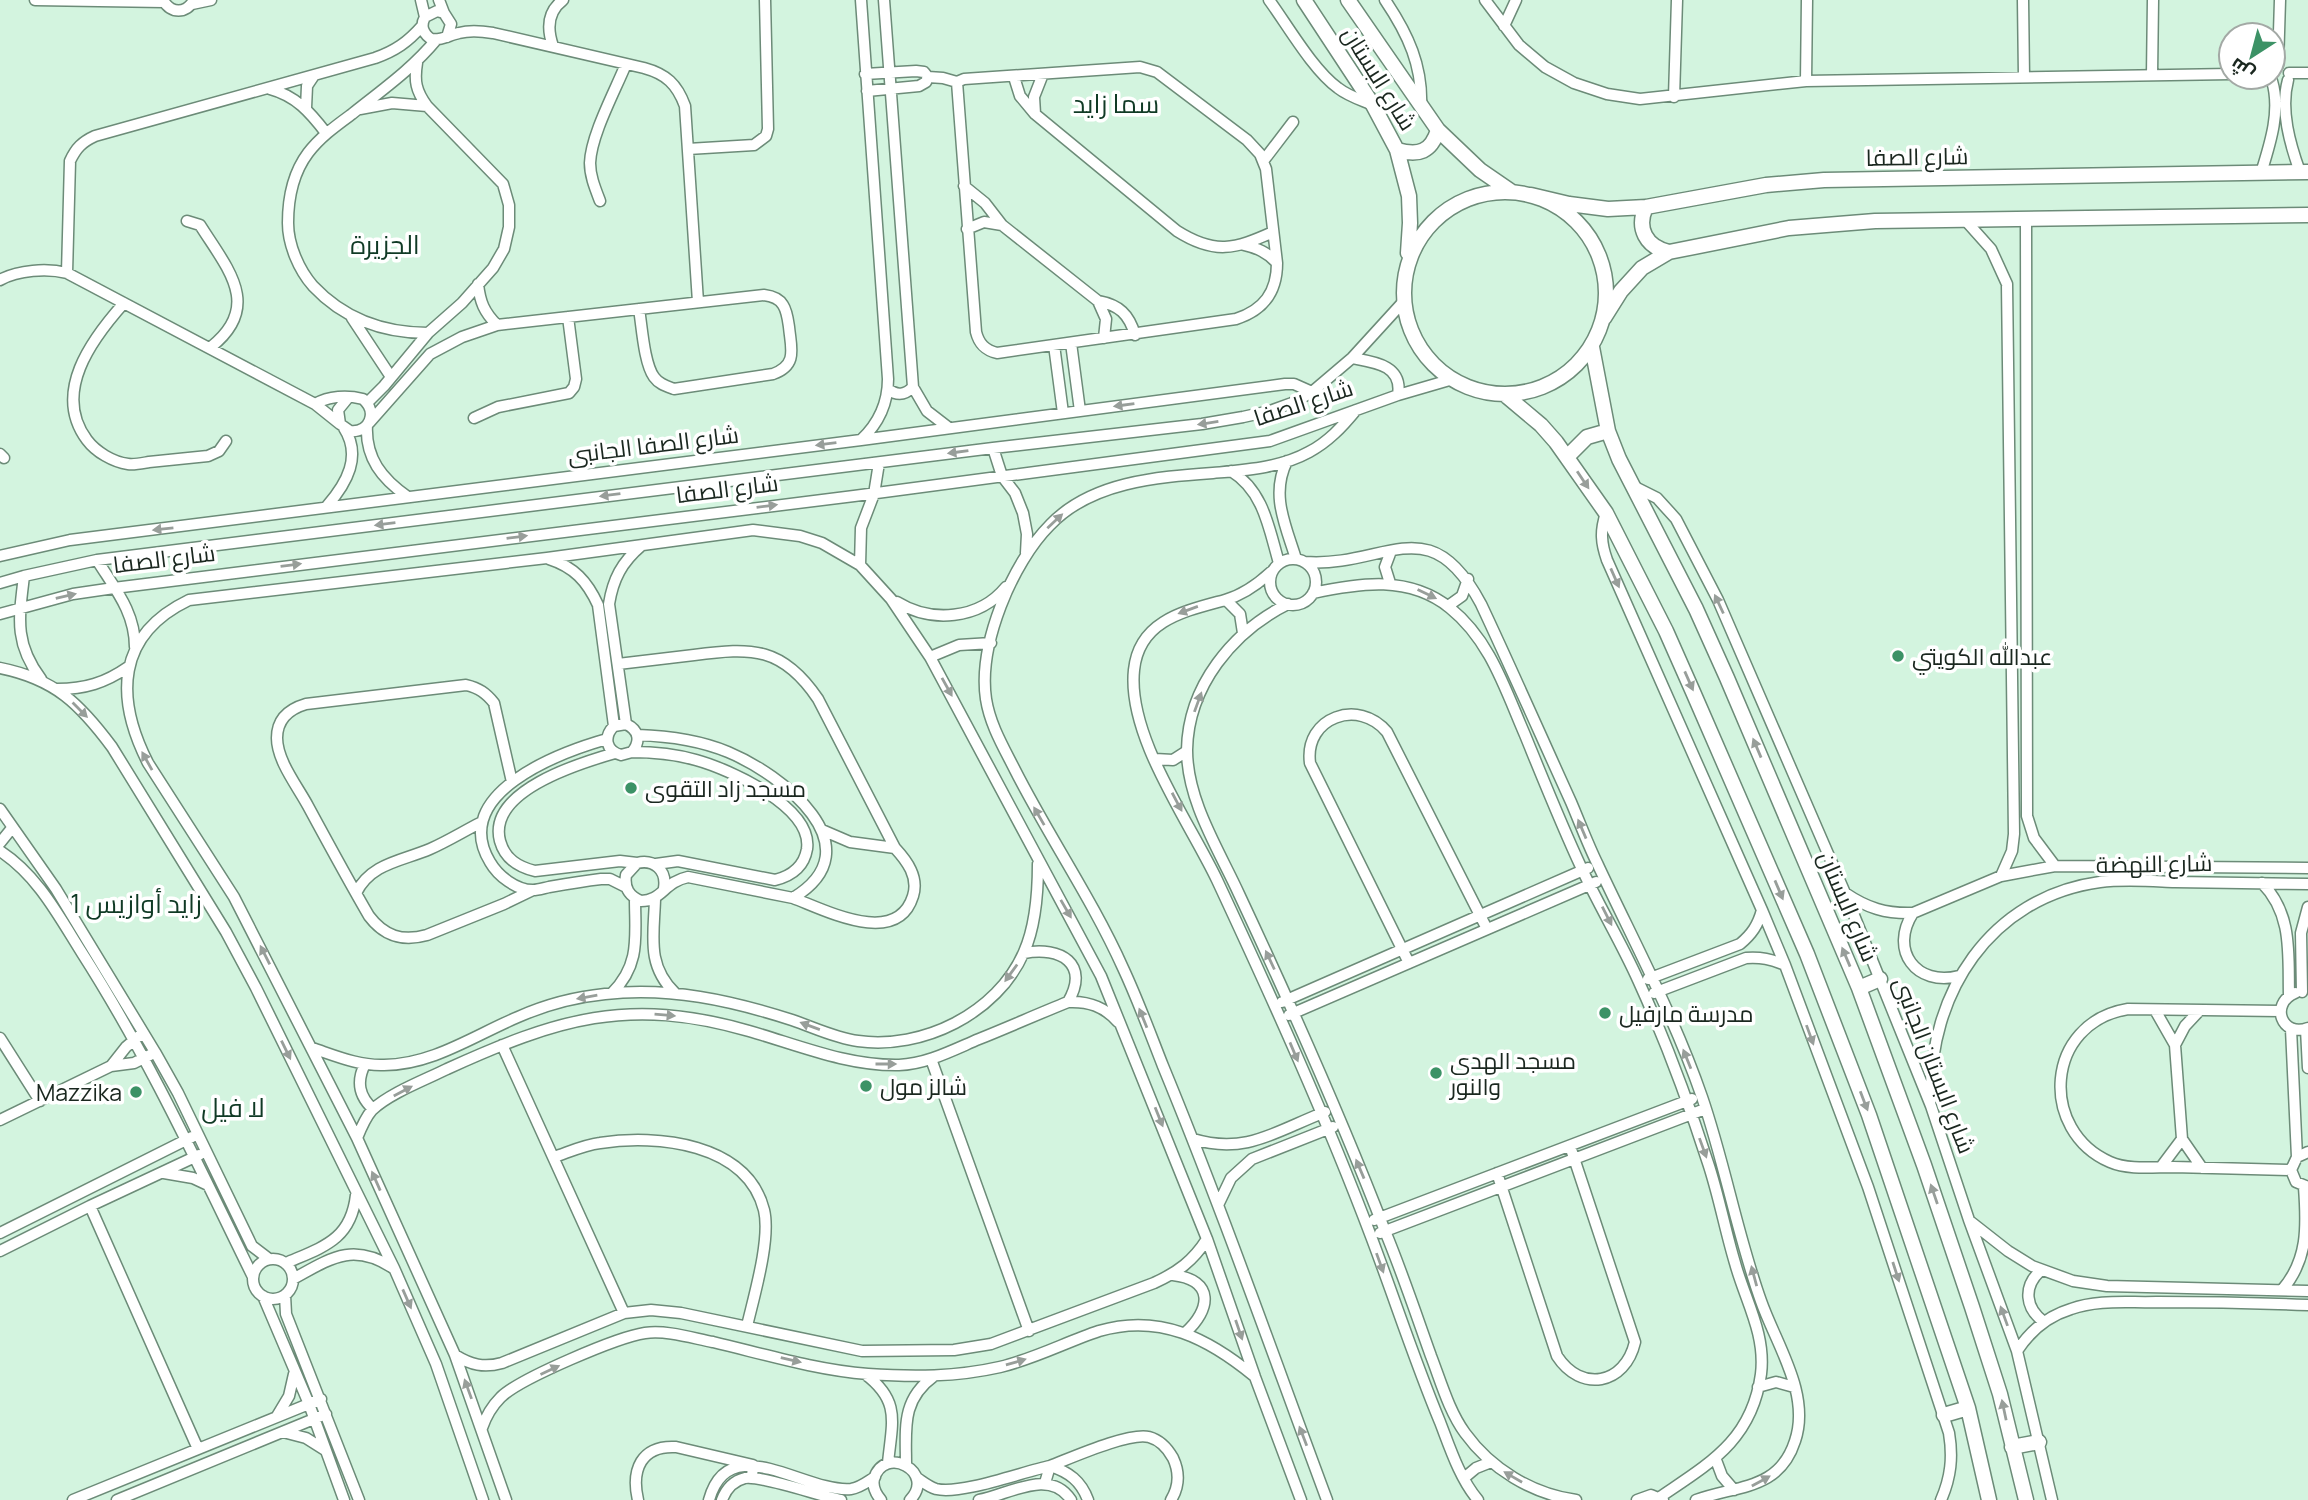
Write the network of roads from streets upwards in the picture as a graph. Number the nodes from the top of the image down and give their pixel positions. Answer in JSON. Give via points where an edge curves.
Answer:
{"nodes":[{"id":1,"x":35,"y":0,"type":"edge"},
{"id":2,"x":211,"y":0,"type":"edge"},
{"id":3,"x":421,"y":0,"type":"edge"},
{"id":4,"x":439,"y":0,"type":"edge"},
{"id":5,"x":563,"y":0,"type":"edge"},
{"id":6,"x":765,"y":0,"type":"edge"},
{"id":7,"x":861,"y":0,"type":"edge"},
{"id":8,"x":884,"y":0,"type":"edge"},
{"id":9,"x":1269,"y":0,"type":"edge"},
{"id":10,"x":1304,"y":0,"type":"edge"},
{"id":11,"x":1348,"y":0,"type":"edge"},
{"id":12,"x":1385,"y":0,"type":"edge"},
{"id":13,"x":1485,"y":0,"type":"edge"},
{"id":14,"x":1516,"y":0,"type":"edge"},
{"id":15,"x":1677,"y":0,"type":"edge"},
{"id":16,"x":1807,"y":0,"type":"edge"},
{"id":17,"x":2022,"y":0,"type":"edge"},
{"id":18,"x":2153,"y":0,"type":"edge"},
{"id":19,"x":2280,"y":0,"type":"edge"},
{"id":20,"x":163,"y":1,"type":"edge"},
{"id":21,"x":193,"y":2,"type":"edge"},
{"id":22,"x":444,"y":13,"type":"junction"},
{"id":23,"x":424,"y":21,"type":"junction"},
{"id":24,"x":2279,"y":21,"type":"edge"},
{"id":25,"x":1504,"y":26,"type":"junction"},
{"id":26,"x":441,"y":38,"type":"junction"},
{"id":27,"x":553,"y":46,"type":"junction"},
{"id":28,"x":417,"y":63,"type":"junction"},
{"id":29,"x":626,"y":64,"type":"junction"},
{"id":30,"x":888,"y":72,"type":"junction"},
{"id":31,"x":2287,"y":72,"type":"edge"},
{"id":32,"x":2308,"y":73,"type":"edge"},
{"id":33,"x":865,"y":74,"type":"junction"},
{"id":34,"x":1042,"y":74,"type":"junction"},
{"id":35,"x":2217,"y":74,"type":"edge"},
{"id":36,"x":2152,"y":75,"type":"junction"},
{"id":37,"x":313,"y":76,"type":"junction"},
{"id":38,"x":2289,"y":76,"type":"junction"},
{"id":39,"x":928,"y":77,"type":"junction"},
{"id":40,"x":1014,"y":77,"type":"junction"},
{"id":41,"x":2024,"y":77,"type":"junction"},
{"id":42,"x":957,"y":82,"type":"junction"},
{"id":43,"x":1806,"y":82,"type":"junction"},
{"id":44,"x":269,"y":89,"type":"junction"},
{"id":45,"x":889,"y":89,"type":"junction"},
{"id":46,"x":867,"y":91,"type":"junction"},
{"id":47,"x":2274,"y":91,"type":"edge"},
{"id":48,"x":1674,"y":97,"type":"junction"},
{"id":49,"x":1373,"y":105,"type":"junction"},
{"id":50,"x":427,"y":106,"type":"junction"},
{"id":51,"x":306,"y":108,"type":"junction"},
{"id":52,"x":1421,"y":108,"type":"junction"},
{"id":53,"x":357,"y":109,"type":"junction"},
{"id":54,"x":1035,"y":114,"type":"junction"},
{"id":55,"x":1293,"y":122,"type":"dead end"},
{"id":56,"x":1438,"y":130,"type":"junction"},
{"id":57,"x":326,"y":133,"type":"junction"},
{"id":58,"x":688,"y":149,"type":"junction"},
{"id":59,"x":1397,"y":150,"type":"junction"},
{"id":60,"x":1264,"y":160,"type":"junction"},
{"id":61,"x":2304,"y":172,"type":"edge"},
{"id":62,"x":2261,"y":173,"type":"junction"},
{"id":63,"x":964,"y":186,"type":"junction"},
{"id":64,"x":1512,"y":191,"type":"junction"},
{"id":65,"x":1531,"y":195,"type":"junction"},
{"id":66,"x":600,"y":201,"type":"dead end"},
{"id":67,"x":1646,"y":207,"type":"junction"},
{"id":68,"x":2308,"y":215,"type":"edge"},
{"id":69,"x":2026,"y":220,"type":"junction"},
{"id":70,"x":187,"y":221,"type":"dead end"},
{"id":71,"x":1966,"y":221,"type":"junction"},
{"id":72,"x":1002,"y":225,"type":"junction"},
{"id":73,"x":967,"y":229,"type":"junction"},
{"id":74,"x":1273,"y":232,"type":"junction"},
{"id":75,"x":1244,"y":246,"type":"junction"},
{"id":76,"x":1669,"y":251,"type":"junction"},
{"id":77,"x":1277,"y":262,"type":"junction"},
{"id":78,"x":1407,"y":269,"type":"junction"},
{"id":79,"x":67,"y":273,"type":"junction"},
{"id":80,"x":0,"y":280,"type":"edge"},
{"id":81,"x":478,"y":284,"type":"junction"},
{"id":82,"x":1098,"y":301,"type":"junction"},
{"id":83,"x":1404,"y":301,"type":"junction"},
{"id":84,"x":698,"y":302,"type":"junction"},
{"id":85,"x":124,"y":303,"type":"junction"},
{"id":86,"x":639,"y":309,"type":"junction"},
{"id":87,"x":351,"y":315,"type":"junction"},
{"id":88,"x":568,"y":317,"type":"junction"},
{"id":89,"x":1604,"y":318,"type":"junction"},
{"id":90,"x":497,"y":325,"type":"junction"},
{"id":91,"x":428,"y":333,"type":"junction"},
{"id":92,"x":1135,"y":335,"type":"junction"},
{"id":93,"x":1104,"y":338,"type":"junction"},
{"id":94,"x":1071,"y":343,"type":"junction"},
{"id":95,"x":1054,"y":345,"type":"junction"},
{"id":96,"x":211,"y":347,"type":"junction"},
{"id":97,"x":1592,"y":347,"type":"junction"},
{"id":98,"x":1352,"y":358,"type":"junction"},
{"id":99,"x":391,"y":377,"type":"junction"},
{"id":100,"x":1453,"y":379,"type":"junction"},
{"id":101,"x":2026,"y":383,"type":"junction"},
{"id":102,"x":2008,"y":384,"type":"junction"},
{"id":103,"x":913,"y":387,"type":"junction"},
{"id":104,"x":888,"y":389,"type":"junction"},
{"id":105,"x":1312,"y":392,"type":"junction"},
{"id":106,"x":1504,"y":394,"type":"junction"},
{"id":107,"x":1398,"y":395,"type":"junction"},
{"id":108,"x":347,"y":399,"type":"junction"},
{"id":109,"x":367,"y":403,"type":"junction"},
{"id":110,"x":316,"y":404,"type":"junction"},
{"id":111,"x":1357,"y":410,"type":"junction"},
{"id":112,"x":1080,"y":411,"type":"junction"},
{"id":113,"x":1063,"y":413,"type":"junction"},
{"id":114,"x":474,"y":418,"type":"dead end"},
{"id":115,"x":368,"y":424,"type":"junction"},
{"id":116,"x":342,"y":426,"type":"junction"},
{"id":117,"x":949,"y":428,"type":"junction"},
{"id":118,"x":1608,"y":431,"type":"junction"},
{"id":119,"x":861,"y":440,"type":"junction"},
{"id":120,"x":226,"y":441,"type":"dead end"},
{"id":121,"x":993,"y":447,"type":"junction"},
{"id":122,"x":370,"y":457,"type":"junction"},
{"id":123,"x":1567,"y":457,"type":"junction"},
{"id":124,"x":353,"y":458,"type":"junction"},
{"id":125,"x":1135,"y":460,"type":"junction"},
{"id":126,"x":1287,"y":461,"type":"junction"},
{"id":127,"x":879,"y":463,"type":"junction"},
{"id":128,"x":647,"y":466,"type":"junction"},
{"id":129,"x":1231,"y":471,"type":"junction"},
{"id":130,"x":1002,"y":476,"type":"junction"},
{"id":131,"x":1138,"y":482,"type":"junction"},
{"id":132,"x":1633,"y":486,"type":"junction"},
{"id":133,"x":649,"y":490,"type":"junction"},
{"id":134,"x":874,"y":494,"type":"junction"},
{"id":135,"x":412,"y":497,"type":"junction"},
{"id":136,"x":327,"y":506,"type":"junction"},
{"id":137,"x":728,"y":511,"type":"junction"},
{"id":138,"x":1606,"y":513,"type":"junction"},
{"id":139,"x":420,"y":520,"type":"junction"},
{"id":140,"x":207,"y":524,"type":"junction"},
{"id":141,"x":730,"y":532,"type":"junction"},
{"id":142,"x":2010,"y":539,"type":"junction"},
{"id":143,"x":2026,"y":540,"type":"junction"},
{"id":144,"x":643,"y":544,"type":"junction"},
{"id":145,"x":210,"y":547,"type":"junction"},
{"id":146,"x":1391,"y":551,"type":"junction"},
{"id":147,"x":0,"y":556,"type":"edge"},
{"id":148,"x":1026,"y":556,"type":"junction"},
{"id":149,"x":547,"y":558,"type":"junction"},
{"id":150,"x":97,"y":560,"type":"junction"},
{"id":151,"x":1301,"y":560,"type":"junction"},
{"id":152,"x":860,"y":565,"type":"junction"},
{"id":153,"x":1275,"y":568,"type":"junction"},
{"id":154,"x":24,"y":576,"type":"junction"},
{"id":155,"x":185,"y":578,"type":"junction"},
{"id":156,"x":1013,"y":578,"type":"junction"},
{"id":157,"x":1468,"y":579,"type":"junction"},
{"id":158,"x":0,"y":583,"type":"edge"},
{"id":159,"x":1390,"y":583,"type":"junction"},
{"id":160,"x":114,"y":588,"type":"junction"},
{"id":161,"x":1313,"y":593,"type":"junction"},
{"id":162,"x":891,"y":599,"type":"junction"},
{"id":163,"x":189,"y":600,"type":"junction"},
{"id":164,"x":1226,"y":600,"type":"junction"},
{"id":165,"x":1288,"y":604,"type":"junction"},
{"id":166,"x":1448,"y":606,"type":"junction"},
{"id":167,"x":20,"y":607,"type":"junction"},
{"id":168,"x":0,"y":614,"type":"edge"},
{"id":169,"x":1243,"y":633,"type":"junction"},
{"id":170,"x":991,"y":643,"type":"junction"},
{"id":171,"x":135,"y":650,"type":"junction"},
{"id":172,"x":930,"y":657,"type":"junction"},
{"id":173,"x":618,"y":664,"type":"junction"},
{"id":174,"x":128,"y":667,"type":"junction"},
{"id":175,"x":0,"y":668,"type":"edge"},
{"id":176,"x":41,"y":679,"type":"junction"},
{"id":177,"x":57,"y":689,"type":"junction"},
{"id":178,"x":626,"y":724,"type":"junction"},
{"id":179,"x":614,"y":726,"type":"junction"},
{"id":180,"x":638,"y":735,"type":"junction"},
{"id":181,"x":607,"y":739,"type":"junction"},
{"id":182,"x":1187,"y":751,"type":"junction"},
{"id":183,"x":632,"y":752,"type":"junction"},
{"id":184,"x":615,"y":753,"type":"junction"},
{"id":185,"x":1155,"y":759,"type":"junction"},
{"id":186,"x":512,"y":782,"type":"junction"},
{"id":187,"x":803,"y":802,"type":"junction"},
{"id":188,"x":487,"y":808,"type":"junction"},
{"id":189,"x":0,"y":809,"type":"edge"},
{"id":190,"x":792,"y":813,"type":"junction"},
{"id":191,"x":502,"y":814,"type":"junction"},
{"id":192,"x":480,"y":822,"type":"junction"},
{"id":193,"x":12,"y":828,"type":"junction"},
{"id":194,"x":822,"y":830,"type":"junction"},
{"id":195,"x":2014,"y":834,"type":"junction"},
{"id":196,"x":2034,"y":838,"type":"junction"},
{"id":197,"x":0,"y":843,"type":"edge"},
{"id":198,"x":895,"y":848,"type":"junction"},
{"id":199,"x":0,"y":851,"type":"edge"},
{"id":200,"x":1038,"y":861,"type":"junction"},
{"id":201,"x":636,"y":863,"type":"junction"},
{"id":202,"x":656,"y":864,"type":"junction"},
{"id":203,"x":1597,"y":864,"type":"junction"},
{"id":204,"x":2054,"y":866,"type":"junction"},
{"id":205,"x":2145,"y":867,"type":"junction"},
{"id":206,"x":2308,"y":868,"type":"edge"},
{"id":207,"x":1583,"y":870,"type":"junction"},
{"id":208,"x":547,"y":871,"type":"junction"},
{"id":209,"x":2001,"y":876,"type":"junction"},
{"id":210,"x":1604,"y":878,"type":"junction"},
{"id":211,"x":775,"y":880,"type":"junction"},
{"id":212,"x":2145,"y":881,"type":"junction"},
{"id":213,"x":2263,"y":883,"type":"junction"},
{"id":214,"x":1591,"y":884,"type":"junction"},
{"id":215,"x":2308,"y":884,"type":"edge"},
{"id":216,"x":549,"y":887,"type":"junction"},
{"id":217,"x":626,"y":887,"type":"junction"},
{"id":218,"x":664,"y":888,"type":"junction"},
{"id":219,"x":533,"y":890,"type":"junction"},
{"id":220,"x":771,"y":892,"type":"junction"},
{"id":221,"x":356,"y":893,"type":"junction"},
{"id":222,"x":1845,"y":893,"type":"junction"},
{"id":223,"x":635,"y":898,"type":"junction"},
{"id":224,"x":793,"y":898,"type":"junction"},
{"id":225,"x":655,"y":899,"type":"junction"},
{"id":226,"x":2308,"y":908,"type":"edge"},
{"id":227,"x":1762,"y":910,"type":"junction"},
{"id":228,"x":1913,"y":912,"type":"junction"},
{"id":229,"x":1480,"y":915,"type":"junction"},
{"id":230,"x":1488,"y":929,"type":"junction"},
{"id":231,"x":1402,"y":949,"type":"junction"},
{"id":232,"x":1024,"y":953,"type":"junction"},
{"id":233,"x":1409,"y":963,"type":"junction"},
{"id":234,"x":1785,"y":965,"type":"junction"},
{"id":235,"x":1654,"y":976,"type":"junction"},
{"id":236,"x":1959,"y":976,"type":"junction"},
{"id":237,"x":276,"y":977,"type":"junction"},
{"id":238,"x":1880,"y":979,"type":"junction"},
{"id":239,"x":1639,"y":982,"type":"junction"},
{"id":240,"x":256,"y":988,"type":"junction"},
{"id":241,"x":1859,"y":988,"type":"junction"},
{"id":242,"x":1660,"y":991,"type":"junction"},
{"id":243,"x":612,"y":993,"type":"junction"},
{"id":244,"x":675,"y":993,"type":"junction"},
{"id":245,"x":2305,"y":993,"type":"edge"},
{"id":246,"x":2289,"y":995,"type":"junction"},
{"id":247,"x":1645,"y":996,"type":"junction"},
{"id":248,"x":1288,"y":999,"type":"junction"},
{"id":249,"x":1068,"y":1002,"type":"junction"},
{"id":250,"x":1275,"y":1005,"type":"junction"},
{"id":251,"x":752,"y":1008,"type":"junction"},
{"id":252,"x":2155,"y":1010,"type":"junction"},
{"id":253,"x":2200,"y":1010,"type":"junction"},
{"id":254,"x":2280,"y":1011,"type":"junction"},
{"id":255,"x":1294,"y":1013,"type":"junction"},
{"id":256,"x":1280,"y":1018,"type":"junction"},
{"id":257,"x":1122,"y":1026,"type":"junction"},
{"id":258,"x":2291,"y":1029,"type":"junction"},
{"id":259,"x":2307,"y":1029,"type":"edge"},
{"id":260,"x":747,"y":1030,"type":"junction"},
{"id":261,"x":144,"y":1032,"type":"junction"},
{"id":262,"x":0,"y":1038,"type":"edge"},
{"id":263,"x":134,"y":1040,"type":"junction"},
{"id":264,"x":502,"y":1045,"type":"junction"},
{"id":265,"x":2175,"y":1045,"type":"junction"},
{"id":266,"x":312,"y":1048,"type":"junction"},
{"id":267,"x":156,"y":1052,"type":"junction"},
{"id":268,"x":145,"y":1058,"type":"junction"},
{"id":269,"x":931,"y":1059,"type":"junction"},
{"id":270,"x":365,"y":1064,"type":"junction"},
{"id":271,"x":111,"y":1066,"type":"junction"},
{"id":272,"x":2308,"y":1068,"type":"edge"},
{"id":273,"x":1170,"y":1082,"type":"junction"},
{"id":274,"x":1148,"y":1090,"type":"junction"},
{"id":275,"x":1702,"y":1096,"type":"junction"},
{"id":276,"x":40,"y":1101,"type":"junction"},
{"id":277,"x":1687,"y":1101,"type":"junction"},
{"id":278,"x":1931,"y":1106,"type":"junction"},
{"id":279,"x":373,"y":1109,"type":"junction"},
{"id":280,"x":1334,"y":1109,"type":"junction"},
{"id":281,"x":1706,"y":1109,"type":"junction"},
{"id":282,"x":1320,"y":1114,"type":"junction"},
{"id":283,"x":1691,"y":1115,"type":"junction"},
{"id":284,"x":0,"y":1120,"type":"edge"},
{"id":285,"x":1341,"y":1124,"type":"junction"},
{"id":286,"x":1326,"y":1129,"type":"junction"},
{"id":287,"x":197,"y":1134,"type":"junction"},
{"id":288,"x":357,"y":1138,"type":"junction"},
{"id":289,"x":1193,"y":1139,"type":"junction"},
{"id":290,"x":2182,"y":1139,"type":"junction"},
{"id":291,"x":186,"y":1140,"type":"junction"},
{"id":292,"x":1570,"y":1146,"type":"junction"},
{"id":293,"x":206,"y":1152,"type":"junction"},
{"id":294,"x":2308,"y":1152,"type":"edge"},
{"id":295,"x":194,"y":1157,"type":"junction"},
{"id":296,"x":554,"y":1157,"type":"junction"},
{"id":297,"x":2297,"y":1157,"type":"junction"},
{"id":298,"x":1574,"y":1159,"type":"junction"},
{"id":299,"x":2161,"y":1167,"type":"junction"},
{"id":300,"x":2202,"y":1168,"type":"junction"},
{"id":301,"x":2291,"y":1170,"type":"junction"},
{"id":302,"x":162,"y":1172,"type":"junction"},
{"id":303,"x":1497,"y":1173,"type":"junction"},
{"id":304,"x":208,"y":1185,"type":"junction"},
{"id":305,"x":1502,"y":1187,"type":"junction"},
{"id":306,"x":2306,"y":1187,"type":"edge"},
{"id":307,"x":356,"y":1195,"type":"junction"},
{"id":308,"x":1219,"y":1203,"type":"junction"},
{"id":309,"x":90,"y":1206,"type":"junction"},
{"id":310,"x":1380,"y":1218,"type":"junction"},
{"id":311,"x":27,"y":1220,"type":"junction"},
{"id":312,"x":1969,"y":1220,"type":"junction"},
{"id":313,"x":1366,"y":1223,"type":"junction"},
{"id":314,"x":1386,"y":1231,"type":"junction"},
{"id":315,"x":0,"y":1233,"type":"edge"},
{"id":316,"x":35,"y":1233,"type":"junction"},
{"id":317,"x":1371,"y":1237,"type":"junction"},
{"id":318,"x":1207,"y":1239,"type":"junction"},
{"id":319,"x":0,"y":1251,"type":"edge"},
{"id":320,"x":269,"y":1259,"type":"junction"},
{"id":321,"x":286,"y":1263,"type":"junction"},
{"id":322,"x":394,"y":1268,"type":"junction"},
{"id":323,"x":2040,"y":1271,"type":"junction"},
{"id":324,"x":1173,"y":1275,"type":"junction"},
{"id":325,"x":253,"y":1277,"type":"junction"},
{"id":326,"x":293,"y":1279,"type":"junction"},
{"id":327,"x":2255,"y":1290,"type":"junction"},
{"id":328,"x":2282,"y":1290,"type":"junction"},
{"id":329,"x":2308,"y":1291,"type":"edge"},
{"id":330,"x":285,"y":1295,"type":"junction"},
{"id":331,"x":263,"y":1296,"type":"junction"},
{"id":332,"x":2255,"y":1303,"type":"junction"},
{"id":333,"x":2308,"y":1305,"type":"edge"},
{"id":334,"x":624,"y":1313,"type":"junction"},
{"id":335,"x":2043,"y":1322,"type":"junction"},
{"id":336,"x":747,"y":1326,"type":"junction"},
{"id":337,"x":1029,"y":1331,"type":"junction"},
{"id":338,"x":772,"y":1332,"type":"junction"},
{"id":339,"x":1185,"y":1333,"type":"junction"},
{"id":340,"x":2017,"y":1351,"type":"junction"},
{"id":341,"x":767,"y":1354,"type":"junction"},
{"id":342,"x":455,"y":1355,"type":"junction"},
{"id":343,"x":295,"y":1371,"type":"junction"},
{"id":344,"x":865,"y":1374,"type":"junction"},
{"id":345,"x":935,"y":1376,"type":"junction"},
{"id":346,"x":1255,"y":1377,"type":"junction"},
{"id":347,"x":1758,"y":1387,"type":"junction"},
{"id":348,"x":1794,"y":1388,"type":"junction"},
{"id":349,"x":321,"y":1399,"type":"junction"},
{"id":350,"x":309,"y":1404,"type":"junction"},
{"id":351,"x":1968,"y":1408,"type":"junction"},
{"id":352,"x":326,"y":1414,"type":"junction"},
{"id":353,"x":1944,"y":1415,"type":"junction"},
{"id":354,"x":275,"y":1418,"type":"junction"},
{"id":355,"x":314,"y":1419,"type":"junction"},
{"id":356,"x":482,"y":1428,"type":"junction"},
{"id":357,"x":283,"y":1432,"type":"junction"},
{"id":358,"x":2039,"y":1442,"type":"junction"},
{"id":359,"x":2012,"y":1447,"type":"junction"},
{"id":360,"x":198,"y":1449,"type":"junction"},
{"id":361,"x":326,"y":1451,"type":"junction"},
{"id":362,"x":491,"y":1452,"type":"junction"},
{"id":363,"x":469,"y":1460,"type":"junction"},
{"id":364,"x":1716,"y":1460,"type":"junction"},
{"id":365,"x":1491,"y":1462,"type":"junction"},
{"id":366,"x":888,"y":1463,"type":"junction"},
{"id":367,"x":754,"y":1465,"type":"junction"},
{"id":368,"x":906,"y":1465,"type":"junction"},
{"id":369,"x":1050,"y":1466,"type":"junction"},
{"id":370,"x":136,"y":1474,"type":"junction"},
{"id":371,"x":752,"y":1477,"type":"junction"},
{"id":372,"x":875,"y":1477,"type":"junction"},
{"id":373,"x":916,"y":1478,"type":"junction"},
{"id":374,"x":1464,"y":1478,"type":"junction"},
{"id":375,"x":1045,"y":1483,"type":"junction"},
{"id":376,"x":143,"y":1489,"type":"junction"},
{"id":377,"x":1734,"y":1490,"type":"junction"},
{"id":378,"x":1176,"y":1497,"type":"edge"},
{"id":379,"x":1562,"y":1499,"type":"edge"},
{"id":380,"x":1661,"y":1499,"type":"edge"},
{"id":381,"x":73,"y":1500,"type":"edge"},
{"id":382,"x":117,"y":1500,"type":"edge"},
{"id":383,"x":344,"y":1500,"type":"edge"},
{"id":384,"x":359,"y":1500,"type":"edge"},
{"id":385,"x":483,"y":1500,"type":"edge"},
{"id":386,"x":506,"y":1500,"type":"edge"},
{"id":387,"x":638,"y":1500,"type":"edge"},
{"id":388,"x":709,"y":1500,"type":"edge"},
{"id":389,"x":722,"y":1500,"type":"edge"},
{"id":390,"x":841,"y":1500,"type":"edge"},
{"id":391,"x":881,"y":1500,"type":"edge"},
{"id":392,"x":910,"y":1500,"type":"edge"},
{"id":393,"x":979,"y":1500,"type":"edge"},
{"id":394,"x":1071,"y":1500,"type":"edge"},
{"id":395,"x":1088,"y":1500,"type":"edge"},
{"id":396,"x":1301,"y":1500,"type":"edge"},
{"id":397,"x":1327,"y":1500,"type":"edge"},
{"id":398,"x":1478,"y":1500,"type":"edge"},
{"id":399,"x":1576,"y":1500,"type":"edge"},
{"id":400,"x":1637,"y":1500,"type":"edge"},
{"id":401,"x":1696,"y":1500,"type":"edge"},
{"id":402,"x":1941,"y":1500,"type":"edge"},
{"id":403,"x":1989,"y":1500,"type":"edge"},
{"id":404,"x":2026,"y":1500,"type":"edge"},
{"id":405,"x":2052,"y":1500,"type":"edge"}],
"edges":[{"from":1,"to":20,"type":"street"},
{"from":2,"to":21,"type":"street"},
{"from":3,"to":23,"type":"street"},
{"from":4,"to":22,"type":"street"},
{"from":5,"to":27,"type":"street","via":[[550,18]]},
{"from":6,"to":58,"type":"street","via":[[766,136],[754,145]]},
{"from":7,"to":33,"type":"street"},
{"from":8,"to":30,"type":"street"},
{"from":9,"to":49,"type":"street","via":[[1323,75]]},
{"from":10,"to":49,"type":"street","name":"شارع البستان"},
{"from":11,"to":52,"type":"street","name":"شارع البستان"},
{"from":12,"to":52,"type":"street","via":[[1413,48]]},
{"from":13,"to":25,"type":"street"},
{"from":14,"to":25,"type":"street"},
{"from":15,"to":48,"type":"street"},
{"from":16,"to":43,"type":"street"},
{"from":17,"to":41,"type":"street"},
{"from":18,"to":36,"type":"street"},
{"from":19,"to":24,"type":"street"},
{"from":20,"to":21,"type":"street","via":[[175,11]]},
{"from":22,"to":23,"type":"street","via":[[431,13]]},
{"from":22,"to":26,"type":"street","via":[[451,24]]},
{"from":23,"to":26,"type":"street","via":[[426,36]]},
{"from":23,"to":37,"type":"street","via":[[393,51]]},
{"from":25,"to":48,"type":"street","via":[[1545,67],[1574,83],[1606,94]]},
{"from":26,"to":27,"type":"street","via":[[477,31]]},
{"from":26,"to":28,"type":"street"},
{"from":27,"to":29,"type":"street"},
{"from":28,"to":50,"type":"street","via":[[414,78]]},
{"from":28,"to":53,"type":"street"},
{"from":29,"to":58,"type":"street","via":[[659,72],[680,92]]},
{"from":29,"to":66,"type":"street","via":[[593,143],[590,163]]},
{"from":30,"to":33,"type":"street"},
{"from":30,"to":39,"type":"street","via":[[920,71]]},
{"from":30,"to":45,"type":"street"},
{"from":31,"to":38,"type":"street"},
{"from":32,"to":38,"type":"street"},
{"from":33,"to":46,"type":"street"},
{"from":34,"to":40,"type":"street"},
{"from":34,"to":54,"type":"street","via":[[1034,97]]},
{"from":34,"to":60,"type":"street","via":[[1149,68],[1247,140]]},
{"from":35,"to":36,"type":"street"},
{"from":36,"to":41,"type":"street"},
{"from":37,"to":44,"type":"street"},
{"from":37,"to":51,"type":"street","via":[[307,86]]},
{"from":38,"to":61,"type":"street","via":[[2287,127]]},
{"from":39,"to":42,"type":"street"},
{"from":39,"to":45,"type":"street","via":[[919,86]]},
{"from":40,"to":42,"type":"street"},
{"from":40,"to":54,"type":"street","via":[[1020,96]]},
{"from":41,"to":43,"type":"street"},
{"from":42,"to":63,"type":"street"},
{"from":43,"to":48,"type":"street"},
{"from":44,"to":51,"type":"street"},
{"from":44,"to":79,"type":"street","via":[[84,141],[71,161]]},
{"from":45,"to":46,"type":"street"},
{"from":45,"to":103,"type":"street"},
{"from":46,"to":104,"type":"street"},
{"from":47,"to":62,"type":"street","via":[[2273,134]]},
{"from":49,"to":59,"type":"street","name":"شارع البستان"},
{"from":50,"to":53,"type":"street","via":[[392,103]]},
{"from":50,"to":81,"type":"street","via":[[503,184],[509,205],[504,249]]},
{"from":51,"to":57,"type":"street"},
{"from":52,"to":56,"type":"street","name":"شارع البستان"},
{"from":53,"to":57,"type":"street"},
{"from":54,"to":75,"type":"street","via":[[1192,240],[1226,248]]},
{"from":55,"to":60,"type":"street"},
{"from":56,"to":59,"type":"street","via":[[1424,151]]},
{"from":56,"to":64,"type":"street","name":"شارع البستان","via":[[1480,170]]},
{"from":57,"to":87,"type":"street","via":[[295,177],[288,231],[295,257],[309,281],[327,301]]},
{"from":58,"to":84,"type":"street"},
{"from":59,"to":78,"type":"street","name":"شارع البستان","via":[[1409,199]]},
{"from":60,"to":74,"type":"street"},
{"from":61,"to":62,"type":"street","name":"شارع الصفا"},
{"from":62,"to":67,"type":"street","name":"شارع الصفا","via":[[1824,180]]},
{"from":63,"to":72,"type":"street"},
{"from":63,"to":73,"type":"street"},
{"from":64,"to":65,"type":"street"},
{"from":64,"to":78,"type":"street","via":[[1483,194],[1434,220],[1417,242]]},
{"from":65,"to":67,"type":"street","name":"شارع الصفا","via":[[1608,209]]},
{"from":65,"to":89,"type":"street","via":[[1560,207],[1584,228],[1600,256],[1607,287]]},
{"from":67,"to":76,"type":"street","via":[[1643,232],[1653,246]]},
{"from":68,"to":69,"type":"street"},
{"from":69,"to":71,"type":"street"},
{"from":69,"to":101,"type":"street"},
{"from":70,"to":96,"type":"street","via":[[200,225],[235,282],[239,301],[226,336]]},
{"from":71,"to":76,"type":"street","via":[[1875,221],[1789,228]]},
{"from":71,"to":102,"type":"street","via":[[1991,249],[2007,284]]},
{"from":72,"to":73,"type":"street","via":[[984,222]]},
{"from":72,"to":82,"type":"street"},
{"from":73,"to":95,"type":"street","via":[[976,332],[983,347],[997,353]]},
{"from":74,"to":75,"type":"street"},
{"from":74,"to":77,"type":"street"},
{"from":75,"to":77,"type":"street","via":[[1258,248]]},
{"from":76,"to":89,"type":"street","via":[[1642,268]]},
{"from":77,"to":92,"type":"street","via":[[1272,293],[1251,314]]},
{"from":78,"to":83,"type":"street"},
{"from":79,"to":80,"type":"street","via":[[22,273]]},
{"from":79,"to":85,"type":"street"},
{"from":81,"to":90,"type":"street","via":[[486,314]]},
{"from":81,"to":91,"type":"street"},
{"from":82,"to":92,"type":"street","via":[[1123,311]]},
{"from":82,"to":93,"type":"street","via":[[1106,319]]},
{"from":83,"to":98,"type":"street","name":"شارع الصفا"},
{"from":83,"to":100,"type":"street","via":[[1412,332],[1429,359]]},
{"from":84,"to":86,"type":"street"},
{"from":84,"to":86,"type":"street","via":[[774,297],[787,312],[789,363],[773,374],[674,389],[663,385],[650,368]]},
{"from":85,"to":96,"type":"street"},
{"from":85,"to":120,"type":"street","via":[[93,342],[73,388],[72,409],[91,446],[128,464],[208,456]]},
{"from":86,"to":88,"type":"street"},
{"from":87,"to":91,"type":"street","via":[[380,328]]},
{"from":87,"to":99,"type":"street"},
{"from":88,"to":90,"type":"street"},
{"from":88,"to":114,"type":"street","via":[[576,379],[569,393],[498,407]]},
{"from":89,"to":97,"type":"street"},
{"from":90,"to":115,"type":"street","via":[[430,354]]},
{"from":91,"to":99,"type":"street"},
{"from":92,"to":93,"type":"street"},
{"from":93,"to":94,"type":"street"},
{"from":94,"to":95,"type":"street"},
{"from":94,"to":112,"type":"street"},
{"from":95,"to":113,"type":"street"},
{"from":96,"to":110,"type":"street"},
{"from":97,"to":106,"type":"street","via":[[1569,372],[1538,389]]},
{"from":97,"to":118,"type":"street","name":"شارع البستان"},
{"from":98,"to":105,"type":"street","name":"شارع الصفا"},
{"from":98,"to":107,"type":"street","via":[[1391,370],[1397,377]]},
{"from":99,"to":109,"type":"street"},
{"from":100,"to":106,"type":"street"},
{"from":100,"to":107,"type":"street","name":"شارع الصفا"},
{"from":101,"to":102,"type":"street"},
{"from":101,"to":143,"type":"street"},
{"from":102,"to":142,"type":"street"},
{"from":103,"to":104,"type":"street","via":[[898,394]]},
{"from":103,"to":117,"type":"street","via":[[927,411]]},
{"from":104,"to":119,"type":"street","via":[[877,422]]},
{"from":105,"to":112,"type":"street","name":"شارع الصفا الجانبى","one_way":true,"via":[[1284,384]]},
{"from":105,"to":121,"type":"street","name":"شارع الصفا","one_way":true,"via":[[1270,411],[1229,419]]},
{"from":106,"to":123,"type":"street","via":[[1541,425]]},
{"from":107,"to":111,"type":"street","name":"شارع الصفا"},
{"from":108,"to":109,"type":"street"},
{"from":108,"to":110,"type":"street","via":[[336,396]]},
{"from":108,"to":116,"type":"street","via":[[338,410]]},
{"from":109,"to":115,"type":"street","via":[[372,416]]},
{"from":110,"to":116,"type":"street"},
{"from":111,"to":125,"type":"street","name":"شارع الصفا","via":[[1270,441]]},
{"from":111,"to":126,"type":"street","via":[[1326,441]]},
{"from":112,"to":113,"type":"street","name":"شارع الصفا الجانبى"},
{"from":113,"to":117,"type":"street","name":"شارع الصفا الجانبى"},
{"from":115,"to":116,"type":"street","via":[[356,431]]},
{"from":115,"to":122,"type":"street"},
{"from":116,"to":124,"type":"street","via":[[350,437]]},
{"from":117,"to":119,"type":"street","name":"شارع الصفا الجانبى"},
{"from":118,"to":123,"type":"street","via":[[1587,437]]},
{"from":118,"to":132,"type":"street","name":"شارع البستان"},
{"from":119,"to":128,"type":"street","name":"شارع الصفا الجانبى","one_way":true},
{"from":121,"to":127,"type":"street","name":"شارع الصفا","one_way":true},
{"from":121,"to":130,"type":"street"},
{"from":122,"to":124,"type":"street"},
{"from":122,"to":135,"type":"street","via":[[393,486]]},
{"from":123,"to":138,"type":"street","one_way":true},
{"from":124,"to":136,"type":"street","via":[[348,477]]},
{"from":125,"to":130,"type":"street","name":"شارع الصفا"},
{"from":125,"to":131,"type":"street"},
{"from":126,"to":129,"type":"street"},
{"from":126,"to":151,"type":"street","via":[[1279,481],[1279,504]]},
{"from":127,"to":133,"type":"street","name":"شارع الصفا"},
{"from":127,"to":134,"type":"street"},
{"from":128,"to":133,"type":"street"},
{"from":128,"to":135,"type":"street","name":"شارع الصفا الجانبى"},
{"from":129,"to":131,"type":"street"},
{"from":129,"to":153,"type":"street","via":[[1257,497]]},
{"from":130,"to":134,"type":"street","name":"شارع الصفا"},
{"from":130,"to":148,"type":"street","via":[[1023,513]]},
{"from":148,"to":131,"type":"street","one_way":true,"via":[[1067,510],[1102,490]]},
{"from":222,"to":132,"type":"street","name":"شارع البستان الجانبى","one_way":true,"via":[[1718,600],[1676,519],[1657,498]]},
{"from":241,"to":132,"type":"street","name":"شارع البستان","one_way":true,"via":[[1696,609]]},
{"from":133,"to":139,"type":"street","name":"شارع الصفا","one_way":true},
{"from":137,"to":134,"type":"street","name":"شارع الصفا","one_way":true},
{"from":134,"to":152,"type":"street","via":[[861,528]]},
{"from":135,"to":136,"type":"street","name":"شارع الصفا الجانبى"},
{"from":135,"to":139,"type":"street"},
{"from":136,"to":140,"type":"street","name":"شارع الصفا الجانبى"},
{"from":137,"to":141,"type":"street"},
{"from":155,"to":137,"type":"street","name":"شارع الصفا","one_way":true},
{"from":138,"to":227,"type":"street","one_way":true,"via":[[1601,529],[1607,560]]},
{"from":138,"to":351,"type":"street","one_way":true,"via":[[1682,667],[1807,954],[1891,1175]]},
{"from":139,"to":145,"type":"street","name":"شارع الصفا","one_way":true},
{"from":140,"to":145,"type":"street"},
{"from":140,"to":147,"type":"street","name":"شارع الصفا الجانبى","one_way":true,"via":[[70,540]]},
{"from":141,"to":144,"type":"street"},
{"from":141,"to":152,"type":"street","via":[[800,536]]},
{"from":142,"to":143,"type":"street"},
{"from":142,"to":195,"type":"street"},
{"from":143,"to":196,"type":"street","via":[[2027,816]]},
{"from":144,"to":149,"type":"street"},
{"from":144,"to":173,"type":"street","via":[[629,556],[612,586],[609,604]]},
{"from":145,"to":150,"type":"street","name":"شارع الصفا"},
{"from":146,"to":151,"type":"street","via":[[1328,563]]},
{"from":146,"to":157,"type":"street","via":[[1429,549],[1448,559]]},
{"from":146,"to":159,"type":"street","via":[[1385,567]]},
{"from":148,"to":156,"type":"street"},
{"from":149,"to":163,"type":"street"},
{"from":149,"to":179,"type":"street","via":[[579,574],[598,605]]},
{"from":150,"to":154,"type":"street","name":"شارع الصفا"},
{"from":150,"to":160,"type":"street"},
{"from":151,"to":153,"type":"street","via":[[1287,559]]},
{"from":151,"to":161,"type":"street","via":[[1315,576]]},
{"from":152,"to":162,"type":"street"},
{"from":153,"to":164,"type":"street","via":[[1250,589]]},
{"from":153,"to":165,"type":"street","via":[[1270,580],[1274,596]]},
{"from":154,"to":158,"type":"street","name":"شارع الصفا"},
{"from":154,"to":167,"type":"street"},
{"from":155,"to":160,"type":"street","name":"شارع الصفا"},
{"from":155,"to":163,"type":"street"},
{"from":156,"to":162,"type":"street","via":[[989,602],[957,615],[923,614]]},
{"from":156,"to":170,"type":"street"},
{"from":157,"to":166,"type":"street","via":[[1462,596]]},
{"from":203,"to":157,"type":"street","one_way":true},
{"from":159,"to":161,"type":"street"},
{"from":159,"to":166,"type":"street","one_way":true,"via":[[1420,590]]},
{"from":167,"to":160,"type":"street","name":"شارع الصفا","one_way":true},
{"from":160,"to":171,"type":"street","via":[[131,616]]},
{"from":161,"to":165,"type":"street","via":[[1297,604]]},
{"from":162,"to":172,"type":"street"},
{"from":163,"to":171,"type":"street","via":[[157,620]]},
{"from":164,"to":169,"type":"street","via":[[1240,614]]},
{"from":164,"to":185,"type":"street","one_way":true,"via":[[1192,607],[1168,619],[1147,637],[1138,653],[1133,694]]},
{"from":165,"to":169,"type":"street"},
{"from":166,"to":207,"type":"street","via":[[1485,646]]},
{"from":167,"to":168,"type":"street","name":"شارع الصفا"},
{"from":167,"to":176,"type":"street","via":[[22,646]]},
{"from":182,"to":169,"type":"street","one_way":true,"via":[[1194,713],[1208,678]]},
{"from":170,"to":172,"type":"street","via":[[959,645]]},
{"from":273,"to":170,"type":"street","one_way":true,"via":[[1105,929],[1032,805],[990,718],[985,681]]},
{"from":171,"to":174,"type":"street"},
{"from":172,"to":200,"type":"street","one_way":true},
{"from":173,"to":178,"type":"street"},
{"from":173,"to":198,"type":"street","via":[[736,649],[775,658],[792,668],[818,699]]},
{"from":174,"to":177,"type":"street","via":[[95,685]]},
{"from":237,"to":174,"type":"street","one_way":true,"via":[[234,897],[137,741],[128,704]]},
{"from":175,"to":176,"type":"street"},
{"from":176,"to":177,"type":"street"},
{"from":177,"to":240,"type":"street","one_way":true,"via":[[112,747]]},
{"from":178,"to":179,"type":"street"},
{"from":178,"to":180,"type":"street"},
{"from":179,"to":181,"type":"street"},
{"from":180,"to":183,"type":"street"},
{"from":180,"to":187,"type":"street","via":[[683,739],[727,752],[767,773]]},
{"from":181,"to":184,"type":"street"},
{"from":181,"to":186,"type":"street","via":[[568,752]]},
{"from":182,"to":185,"type":"street","via":[[1173,760]]},
{"from":248,"to":182,"type":"street","one_way":true,"via":[[1204,818]]},
{"from":183,"to":184,"type":"street"},
{"from":183,"to":190,"type":"street","via":[[676,755],[718,767],[757,787]]},
{"from":184,"to":191,"type":"street","via":[[538,783]]},
{"from":185,"to":250,"type":"street","one_way":true},
{"from":186,"to":188,"type":"street"},
{"from":186,"to":221,"type":"street","via":[[494,703],[477,688],[442,687],[324,700],[293,708],[278,727],[280,753]]},
{"from":187,"to":190,"type":"street"},
{"from":187,"to":194,"type":"street"},
{"from":188,"to":191,"type":"street"},
{"from":188,"to":192,"type":"street"},
{"from":189,"to":193,"type":"street"},
{"from":190,"to":211,"type":"street","via":[[806,834],[805,859],[787,877]]},
{"from":191,"to":208,"type":"street","via":[[499,839],[504,851],[522,868]]},
{"from":192,"to":219,"type":"street","via":[[482,846],[493,867],[504,878]]},
{"from":192,"to":221,"type":"street","via":[[433,848],[379,867]]},
{"from":193,"to":197,"type":"street"},
{"from":193,"to":261,"type":"street","via":[[56,889]]},
{"from":194,"to":198,"type":"street","via":[[850,842]]},
{"from":194,"to":224,"type":"street","via":[[825,858],[821,870],[814,882]]},
{"from":195,"to":196,"type":"street","via":[[2023,841]]},
{"from":195,"to":209,"type":"street"},
{"from":196,"to":204,"type":"street"},
{"from":198,"to":224,"type":"street","via":[[912,870],[915,883],[913,897],[897,917],[885,922],[853,921]]},
{"from":199,"to":263,"type":"street","via":[[46,895]]},
{"from":200,"to":232,"type":"street","via":[[1032,930]]},
{"from":200,"to":257,"type":"street","one_way":true,"via":[[1084,941]]},
{"from":201,"to":202,"type":"street"},
{"from":201,"to":208,"type":"street"},
{"from":201,"to":217,"type":"street","via":[[626,875]]},
{"from":202,"to":211,"type":"street","via":[[678,861]]},
{"from":202,"to":218,"type":"street","via":[[664,875]]},
{"from":203,"to":207,"type":"street"},
{"from":203,"to":210,"type":"street"},
{"from":204,"to":205,"type":"street","name":"شارع النهضة"},
{"from":204,"to":209,"type":"street","name":"شارع النهضة"},
{"from":205,"to":206,"type":"street","name":"شارع النهضة"},
{"from":205,"to":212,"type":"street"},
{"from":207,"to":214,"type":"street"},
{"from":207,"to":229,"type":"street"},
{"from":208,"to":216,"type":"street"},
{"from":209,"to":228,"type":"street","name":"شارع النهضة"},
{"from":210,"to":214,"type":"street"},
{"from":210,"to":235,"type":"street"},
{"from":211,"to":220,"type":"street"},
{"from":212,"to":213,"type":"street","name":"شارع النهضة"},
{"from":212,"to":236,"type":"street","name":"شارع النهضة","via":[[2101,882],[2038,902],[2001,926]]},
{"from":213,"to":215,"type":"street","name":"شارع النهضة"},
{"from":213,"to":246,"type":"street","via":[[2286,924]]},
{"from":214,"to":230,"type":"street"},
{"from":214,"to":239,"type":"street","one_way":true},
{"from":216,"to":217,"type":"street","via":[[601,878]]},
{"from":216,"to":219,"type":"street"},
{"from":217,"to":223,"type":"street"},
{"from":218,"to":220,"type":"street","via":[[688,877]]},
{"from":218,"to":225,"type":"street"},
{"from":219,"to":221,"type":"street","via":[[415,938],[401,938],[377,927]]},
{"from":220,"to":224,"type":"street"},
{"from":222,"to":228,"type":"street","name":"شارع النهضة","via":[[1884,912]]},
{"from":222,"to":238,"type":"street","name":"شارع البستان الجانبى"},
{"from":223,"to":225,"type":"street"},
{"from":223,"to":243,"type":"street","via":[[635,956]]},
{"from":225,"to":244,"type":"street","via":[[653,956]]},
{"from":226,"to":245,"type":"street","via":[[2301,933]]},
{"from":227,"to":234,"type":"street"},
{"from":227,"to":235,"type":"street","via":[[1759,923],[1740,944]]},
{"from":228,"to":236,"type":"street","via":[[1903,934],[1914,967],[1935,978]]},
{"from":229,"to":230,"type":"street"},
{"from":229,"to":231,"type":"street"},
{"from":229,"to":231,"type":"street","via":[[1387,732],[1368,716],[1342,715],[1329,720],[1312,740],[1310,763]]},
{"from":230,"to":233,"type":"street"},
{"from":231,"to":233,"type":"street"},
{"from":231,"to":248,"type":"street"},
{"from":232,"to":249,"type":"street","via":[[1053,951],[1064,957],[1076,978]]},
{"from":232,"to":251,"type":"street","one_way":true,"via":[[981,1006],[943,1030],[915,1040],[855,1041]]},
{"from":233,"to":255,"type":"street"},
{"from":234,"to":242,"type":"street","via":[[1773,959],[1746,958]]},
{"from":234,"to":353,"type":"street","one_way":true,"via":[[1868,1187]]},
{"from":235,"to":239,"type":"street"},
{"from":235,"to":242,"type":"street"},
{"from":236,"to":278,"type":"street","name":"شارع النهضة","via":[[1936,1039]]},
{"from":237,"to":240,"type":"street"},
{"from":237,"to":266,"type":"street"},
{"from":238,"to":241,"type":"street"},
{"from":238,"to":278,"type":"street","name":"شارع البستان الجانبى"},
{"from":239,"to":247,"type":"street"},
{"from":240,"to":307,"type":"street","one_way":true},
{"from":359,"to":241,"type":"street","name":"شارع البستان","one_way":true,"via":[[1972,1307]]},
{"from":242,"to":247,"type":"street"},
{"from":275,"to":242,"type":"street","one_way":true},
{"from":243,"to":244,"type":"street"},
{"from":243,"to":270,"type":"street","one_way":true,"via":[[543,1007],[415,1061]]},
{"from":244,"to":251,"type":"street"},
{"from":245,"to":246,"type":"street"},
{"from":246,"to":254,"type":"street"},
{"from":247,"to":277,"type":"street"},
{"from":248,"to":250,"type":"street"},
{"from":248,"to":255,"type":"street"},
{"from":249,"to":257,"type":"street","via":[[1098,1006]]},
{"from":249,"to":269,"type":"street"},
{"from":250,"to":256,"type":"street"},
{"from":251,"to":260,"type":"street"},
{"from":252,"to":253,"type":"street"},
{"from":252,"to":265,"type":"street"},
{"from":252,"to":299,"type":"street","via":[[2115,1012],[2093,1021],[2066,1053],[2061,1079],[2069,1120],[2093,1151],[2121,1166]]},
{"from":253,"to":254,"type":"street"},
{"from":253,"to":265,"type":"street"},
{"from":254,"to":258,"type":"street"},
{"from":255,"to":256,"type":"street"},
{"from":255,"to":280,"type":"street"},
{"from":256,"to":282,"type":"street","one_way":true},
{"from":257,"to":274,"type":"street"},
{"from":258,"to":259,"type":"street"},
{"from":258,"to":297,"type":"street"},
{"from":259,"to":272,"type":"street"},
{"from":264,"to":260,"type":"street","one_way":true,"via":[[561,1024],[623,1014],[685,1016]]},
{"from":260,"to":269,"type":"street","one_way":true,"via":[[851,1061],[903,1065]]},
{"from":261,"to":263,"type":"street"},
{"from":261,"to":267,"type":"street"},
{"from":262,"to":276,"type":"street"},
{"from":263,"to":268,"type":"street"},
{"from":263,"to":271,"type":"street"},
{"from":279,"to":264,"type":"street","one_way":true,"via":[[429,1077]]},
{"from":264,"to":296,"type":"street"},
{"from":265,"to":290,"type":"street"},
{"from":266,"to":270,"type":"street"},
{"from":266,"to":288,"type":"street"},
{"from":267,"to":268,"type":"street"},
{"from":267,"to":287,"type":"street"},
{"from":268,"to":271,"type":"street"},
{"from":268,"to":291,"type":"street"},
{"from":269,"to":337,"type":"street"},
{"from":270,"to":279,"type":"street","via":[[359,1083]]},
{"from":271,"to":276,"type":"street"},
{"from":273,"to":274,"type":"street"},
{"from":273,"to":289,"type":"street"},
{"from":274,"to":318,"type":"street","one_way":true},
{"from":275,"to":277,"type":"street"},
{"from":275,"to":281,"type":"street"},
{"from":276,"to":284,"type":"street"},
{"from":277,"to":283,"type":"street"},
{"from":277,"to":292,"type":"street"},
{"from":278,"to":312,"type":"street","name":"شارع البستان الجانبى"},
{"from":279,"to":288,"type":"street"},
{"from":280,"to":282,"type":"street"},
{"from":280,"to":285,"type":"street"},
{"from":281,"to":283,"type":"street"},
{"from":348,"to":281,"type":"street","one_way":true,"via":[[1760,1299]]},
{"from":282,"to":286,"type":"street"},
{"from":282,"to":289,"type":"street","via":[[1246,1144],[1219,1146]]},
{"from":283,"to":298,"type":"street"},
{"from":283,"to":347,"type":"street","one_way":true,"via":[[1759,1333]]},
{"from":285,"to":286,"type":"street"},
{"from":310,"to":285,"type":"street","one_way":true},
{"from":286,"to":308,"type":"street","via":[[1252,1159],[1231,1178]]},
{"from":286,"to":313,"type":"street"},
{"from":287,"to":291,"type":"street"},
{"from":287,"to":293,"type":"street"},
{"from":342,"to":288,"type":"street","one_way":true},
{"from":289,"to":308,"type":"street"},
{"from":290,"to":299,"type":"street"},
{"from":290,"to":300,"type":"street"},
{"from":291,"to":295,"type":"street"},
{"from":291,"to":311,"type":"street"},
{"from":292,"to":298,"type":"street"},
{"from":292,"to":303,"type":"street"},
{"from":293,"to":295,"type":"street"},
{"from":293,"to":320,"type":"street","via":[[252,1246]]},
{"from":294,"to":297,"type":"street"},
{"from":295,"to":302,"type":"street"},
{"from":295,"to":304,"type":"street"},
{"from":296,"to":334,"type":"street"},
{"from":296,"to":336,"type":"street","via":[[596,1143],[657,1141],[717,1155],[743,1171],[765,1211],[765,1236]]},
{"from":297,"to":301,"type":"street"},
{"from":298,"to":305,"type":"street"},
{"from":298,"to":305,"type":"street","via":[[1635,1342],[1626,1364],[1607,1378],[1584,1379],[1563,1366],[1557,1356]]},
{"from":299,"to":300,"type":"street"},
{"from":300,"to":301,"type":"street"},
{"from":301,"to":306,"type":"street","via":[[2293,1178]]},
{"from":302,"to":304,"type":"street","via":[[186,1175]]},
{"from":302,"to":309,"type":"street"},
{"from":303,"to":305,"type":"street"},
{"from":303,"to":310,"type":"street"},
{"from":304,"to":325,"type":"street"},
{"from":305,"to":314,"type":"street"},
{"from":306,"to":328,"type":"street","via":[[2305,1255],[2297,1275]]},
{"from":307,"to":321,"type":"street","via":[[355,1210],[340,1235]]},
{"from":307,"to":322,"type":"street"},
{"from":397,"to":308,"type":"street","one_way":true},
{"from":309,"to":316,"type":"street"},
{"from":309,"to":360,"type":"street"},
{"from":310,"to":313,"type":"street"},
{"from":310,"to":314,"type":"street"},
{"from":311,"to":315,"type":"street"},
{"from":311,"to":316,"type":"street"},
{"from":312,"to":323,"type":"street"},
{"from":340,"to":312,"type":"street","name":"شارع البستان الجانبى","one_way":true},
{"from":313,"to":317,"type":"street"},
{"from":314,"to":317,"type":"street"},
{"from":314,"to":365,"type":"street","via":[[1455,1415]]},
{"from":316,"to":319,"type":"street"},
{"from":317,"to":374,"type":"street","one_way":true},
{"from":318,"to":324,"type":"street"},
{"from":318,"to":346,"type":"street","one_way":true},
{"from":320,"to":321,"type":"street"},
{"from":320,"to":325,"type":"street"},
{"from":321,"to":326,"type":"street"},
{"from":322,"to":326,"type":"street","via":[[350,1253],[334,1256]]},
{"from":322,"to":363,"type":"street","one_way":true,"via":[[436,1364]]},
{"from":323,"to":327,"type":"street","via":[[2107,1286]]},
{"from":323,"to":335,"type":"street","via":[[2028,1293],[2031,1310]]},
{"from":324,"to":337,"type":"street"},
{"from":324,"to":339,"type":"street","via":[[1196,1282],[1206,1301],[1203,1313]]},
{"from":325,"to":331,"type":"street"},
{"from":326,"to":330,"type":"street"},
{"from":327,"to":328,"type":"street"},
{"from":327,"to":332,"type":"street"},
{"from":328,"to":329,"type":"street"},
{"from":330,"to":331,"type":"street"},
{"from":330,"to":349,"type":"street","via":[[286,1314]]},
{"from":331,"to":343,"type":"street"},
{"from":332,"to":333,"type":"street"},
{"from":332,"to":335,"type":"street","via":[[2107,1303],[2073,1308]]},
{"from":334,"to":336,"type":"street","via":[[681,1313]]},
{"from":334,"to":342,"type":"street","via":[[502,1363],[477,1366]]},
{"from":335,"to":340,"type":"street"},
{"from":336,"to":338,"type":"street"},
{"from":337,"to":338,"type":"street","via":[[991,1344],[904,1352],[862,1350]]},
{"from":338,"to":341,"type":"street"},
{"from":345,"to":339,"type":"street","one_way":true,"via":[[1001,1367],[1100,1331],[1129,1326]]},
{"from":339,"to":346,"type":"street","via":[[1211,1344]]},
{"from":340,"to":358,"type":"street","name":"شارع البستان الجانبى"},
{"from":341,"to":344,"type":"street","one_way":true},
{"from":356,"to":341,"type":"street","one_way":true,"via":[[493,1406],[511,1389],[626,1337],[647,1332],[676,1334]]},
{"from":356,"to":342,"type":"street","one_way":true},
{"from":343,"to":350,"type":"street"},
{"from":343,"to":354,"type":"street","via":[[289,1396]]},
{"from":344,"to":345,"type":"street"},
{"from":344,"to":366,"type":"street","via":[[891,1405]]},
{"from":345,"to":368,"type":"street","via":[[910,1405]]},
{"from":346,"to":396,"type":"street"},
{"from":347,"to":348,"type":"street","via":[[1776,1382]]},
{"from":347,"to":364,"type":"street","via":[[1747,1420]]},
{"from":377,"to":348,"type":"street","one_way":true,"via":[[1766,1480],[1789,1456],[1799,1423]]},
{"from":349,"to":350,"type":"street"},
{"from":349,"to":352,"type":"street"},
{"from":350,"to":354,"type":"street"},
{"from":350,"to":355,"type":"street"},
{"from":351,"to":353,"type":"street"},
{"from":351,"to":403,"type":"street"},
{"from":352,"to":355,"type":"street"},
{"from":352,"to":384,"type":"street"},
{"from":353,"to":402,"type":"street","via":[[1952,1452]]},
{"from":354,"to":360,"type":"street"},
{"from":355,"to":357,"type":"street"},
{"from":355,"to":361,"type":"street"},
{"from":356,"to":362,"type":"street"},
{"from":357,"to":361,"type":"street","via":[[306,1438]]},
{"from":357,"to":376,"type":"street"},
{"from":358,"to":359,"type":"street"},
{"from":358,"to":405,"type":"street","name":"شارع البستان الجانبى"},
{"from":359,"to":404,"type":"street","name":"شارع البستان"},
{"from":360,"to":370,"type":"street"},
{"from":361,"to":383,"type":"street"},
{"from":362,"to":363,"type":"street"},
{"from":362,"to":386,"type":"street"},
{"from":363,"to":385,"type":"street"},
{"from":364,"to":377,"type":"street"},
{"from":364,"to":380,"type":"street"},
{"from":365,"to":374,"type":"street"},
{"from":379,"to":365,"type":"street","one_way":true},
{"from":366,"to":368,"type":"street"},
{"from":366,"to":372,"type":"street"},
{"from":367,"to":371,"type":"street"},
{"from":367,"to":372,"type":"street","via":[[844,1489]]},
{"from":367,"to":387,"type":"street","via":[[663,1446],[639,1464],[635,1474]]},
{"from":367,"to":388,"type":"street","via":[[725,1472]]},
{"from":368,"to":373,"type":"street"},
{"from":369,"to":373,"type":"street","via":[[944,1490]]},
{"from":369,"to":375,"type":"street"},
{"from":369,"to":378,"type":"street","via":[[1127,1438],[1148,1436],[1169,1451],[1176,1464]]},
{"from":369,"to":395,"type":"street","via":[[1073,1477]]},
{"from":370,"to":376,"type":"street"},
{"from":370,"to":381,"type":"street"},
{"from":371,"to":389,"type":"street","via":[[734,1482]]},
{"from":371,"to":390,"type":"street"},
{"from":372,"to":391,"type":"street"},
{"from":373,"to":392,"type":"street"},
{"from":374,"to":398,"type":"street"},
{"from":375,"to":393,"type":"street"},
{"from":375,"to":394,"type":"street","via":[[1061,1489]]},
{"from":376,"to":382,"type":"street"},
{"from":377,"to":401,"type":"street"},
{"from":379,"to":399,"type":"street"},
{"from":380,"to":400,"type":"street","via":[[1651,1495]]}]}
